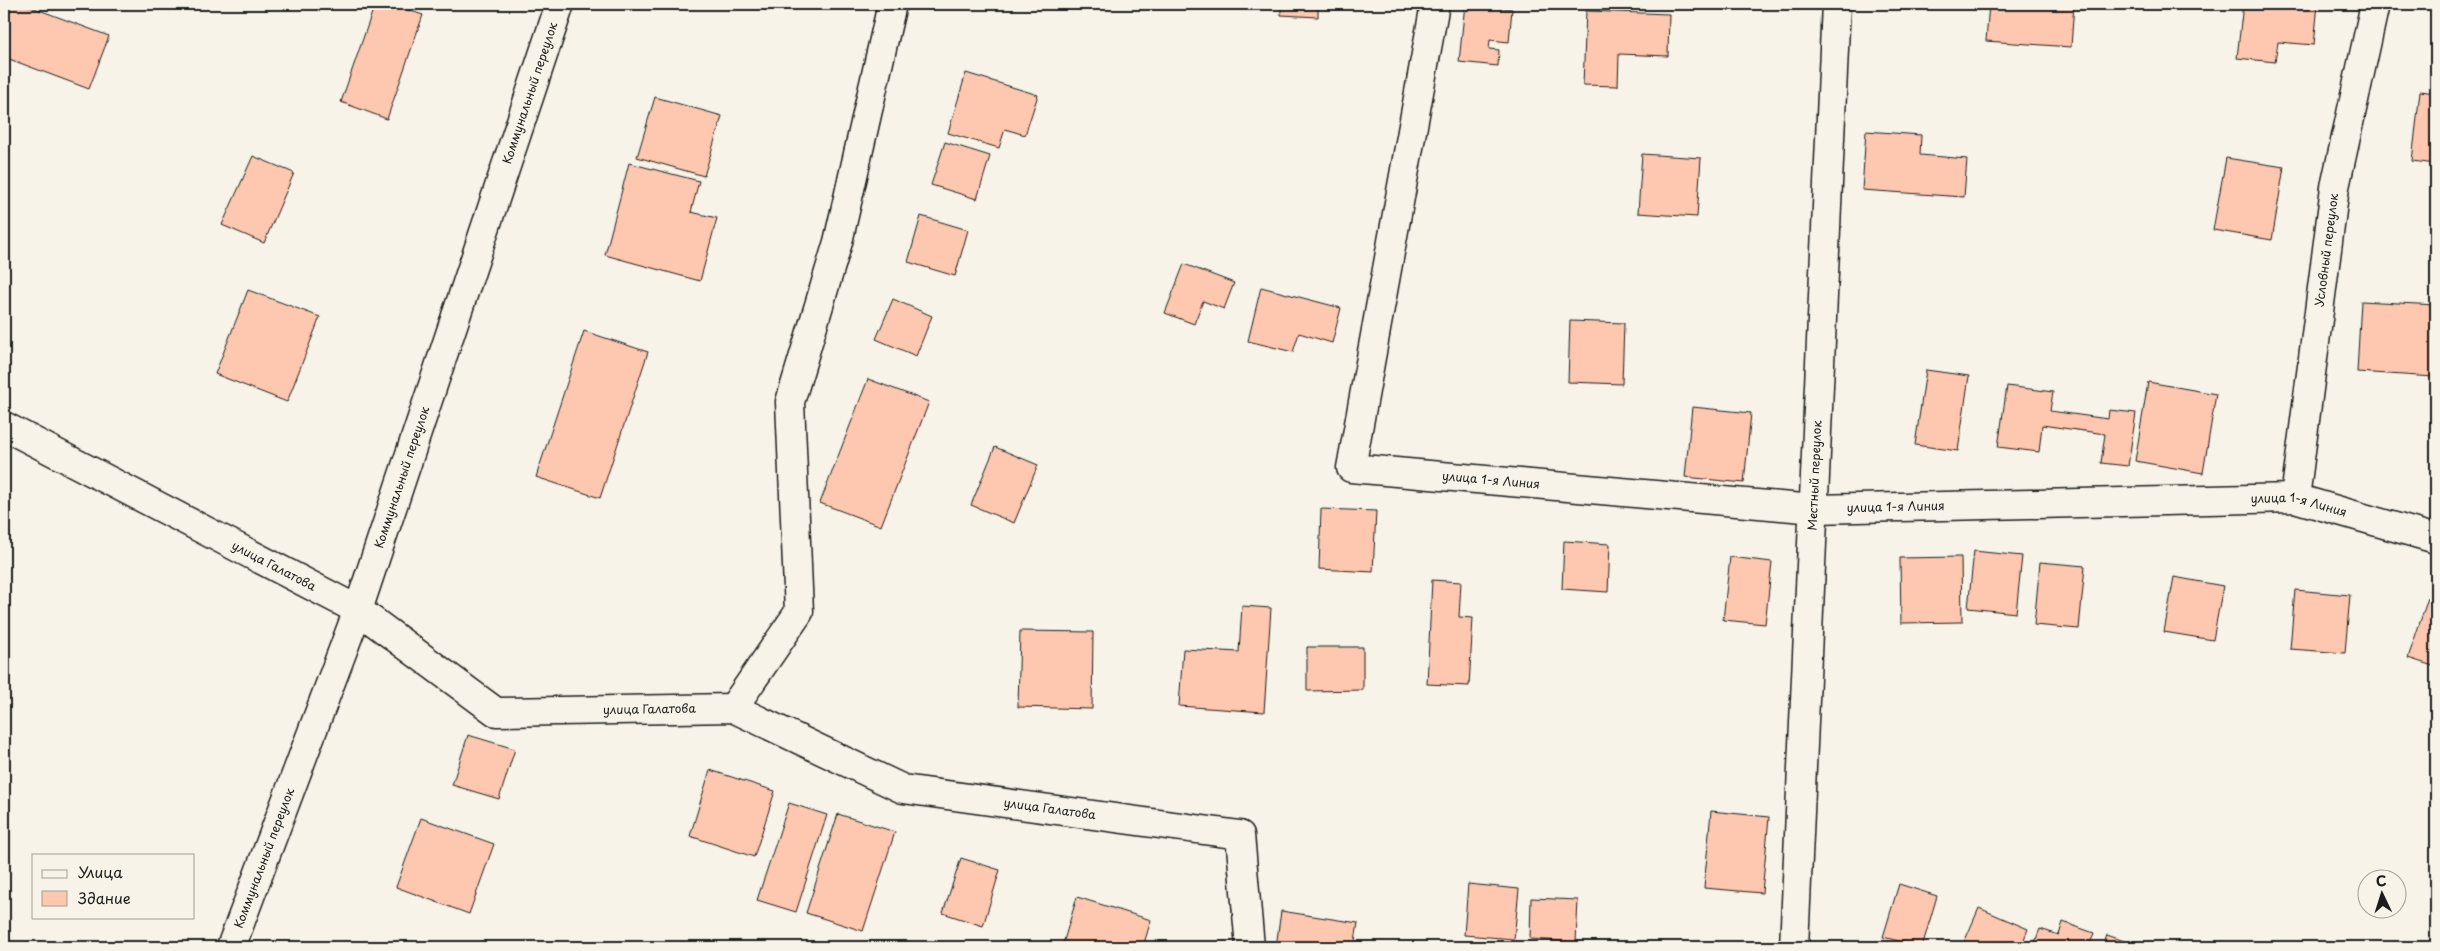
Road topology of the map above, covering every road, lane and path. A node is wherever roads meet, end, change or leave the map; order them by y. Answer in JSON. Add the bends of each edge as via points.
{"nodes":[{"id":1,"x":560,"y":4,"type":"edge"},
{"id":2,"x":892,"y":4,"type":"edge"},
{"id":3,"x":1435,"y":4,"type":"edge"},
{"id":4,"x":1836,"y":4,"type":"edge"},
{"id":5,"x":2375,"y":4,"type":"edge"},
{"id":6,"x":4,"y":426,"type":"edge"},
{"id":7,"x":2296,"y":498,"type":"junction"},
{"id":8,"x":1815,"y":509,"type":"junction"},
{"id":9,"x":2436,"y":539,"type":"edge"},
{"id":10,"x":358,"y":610,"type":"junction"},
{"id":11,"x":734,"y":708,"type":"junction"},
{"id":12,"x":231,"y":947,"type":"edge"},
{"id":13,"x":1250,"y":947,"type":"edge"},
{"id":14,"x":1794,"y":947,"type":"edge"}],
"edges":[{"from":1,"to":10,"type":"street","name":"Коммунальный переулок"},
{"from":2,"to":11,"type":"street","via":[[838,242],[790,402],[800,612]]},
{"from":3,"to":8,"type":"street","name":"улица 1-я Линия","via":[[1351,468]]},
{"from":4,"to":8,"type":"street","name":"Местный переулок"},
{"from":5,"to":7,"type":"street","name":"Условный переулок","via":[[2335,187]]},
{"from":6,"to":10,"type":"street","name":"улица Галатова"},
{"from":7,"to":8,"type":"street","name":"улица 1-я Линия"},
{"from":7,"to":9,"type":"street","name":"улица 1-я Линия"},
{"from":8,"to":14,"type":"street","name":"Местный переулок"},
{"from":10,"to":11,"type":"street","name":"улица Галатова","via":[[496,712]]},
{"from":10,"to":12,"type":"street","name":"Коммунальный переулок"},
{"from":11,"to":13,"type":"street","name":"улица Галатова","via":[[903,789],[1240,835]]}]}
